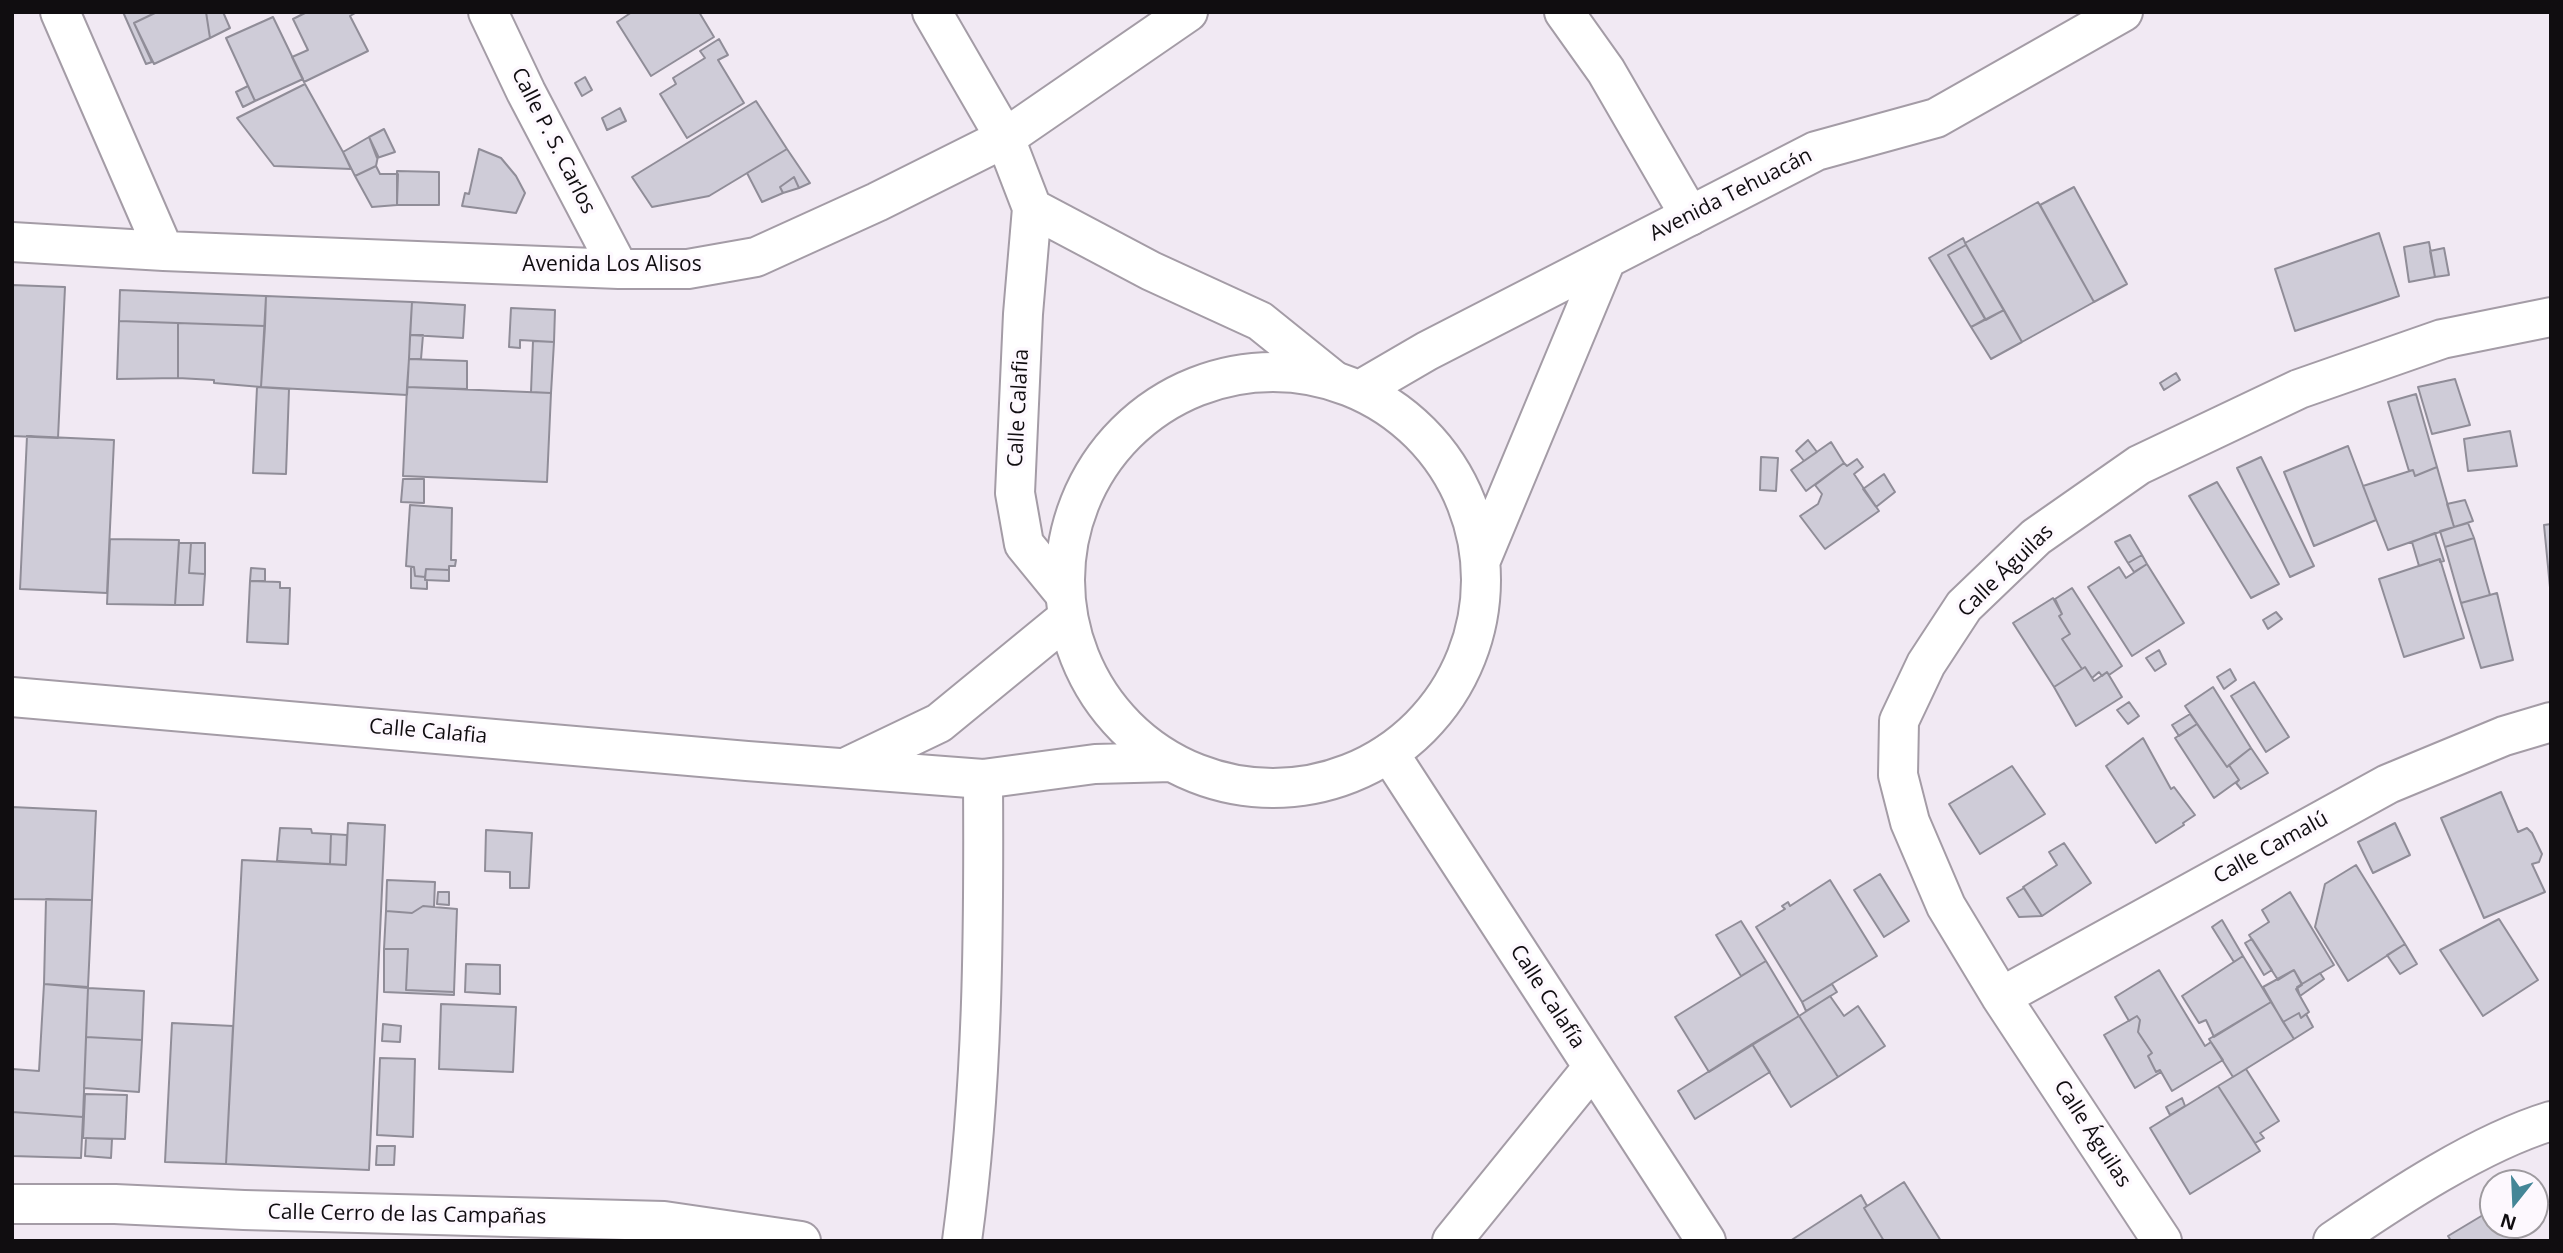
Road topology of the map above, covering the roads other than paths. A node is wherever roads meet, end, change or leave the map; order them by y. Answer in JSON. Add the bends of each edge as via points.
{"nodes":[{"id":1,"x":60,"y":12,"type":"edge"},
{"id":2,"x":488,"y":12,"type":"edge"},
{"id":3,"x":932,"y":12,"type":"edge"},
{"id":4,"x":1188,"y":12,"type":"edge"},
{"id":5,"x":1564,"y":12,"type":"edge"},
{"id":6,"x":2123,"y":12,"type":"edge"},
{"id":7,"x":1005,"y":138,"type":"junction"},
{"id":8,"x":1032,"y":208,"type":"junction"},
{"id":9,"x":1690,"y":216,"type":"junction"},
{"id":10,"x":12,"y":242,"type":"edge"},
{"id":11,"x":164,"y":251,"type":"junction"},
{"id":12,"x":1606,"y":260,"type":"junction"},
{"id":13,"x":619,"y":269,"type":"junction"},
{"id":14,"x":2551,"y":317,"type":"edge"},
{"id":15,"x":1346,"y":385,"type":"junction"},
{"id":16,"x":1481,"y":560,"type":"junction"},
{"id":17,"x":1065,"y":606,"type":"junction"},
{"id":18,"x":12,"y":697,"type":"edge"},
{"id":19,"x":2551,"y":722,"type":"edge"},
{"id":20,"x":1389,"y":753,"type":"junction"},
{"id":21,"x":1172,"y":762,"type":"junction"},
{"id":22,"x":844,"y":769,"type":"junction"},
{"id":23,"x":984,"y":779,"type":"junction"},
{"id":24,"x":2001,"y":997,"type":"junction"},
{"id":25,"x":1593,"y":1067,"type":"junction"},
{"id":26,"x":2551,"y":1121,"type":"edge"},
{"id":27,"x":12,"y":1204,"type":"edge"},
{"id":28,"x":250,"y":1226,"type":"edge"},
{"id":29,"x":668,"y":1231,"type":"edge"},
{"id":30,"x":801,"y":1241,"type":"edge"},
{"id":31,"x":962,"y":1241,"type":"edge"},
{"id":32,"x":1451,"y":1241,"type":"edge"},
{"id":33,"x":1706,"y":1241,"type":"edge"},
{"id":34,"x":2162,"y":1241,"type":"edge"},
{"id":35,"x":2333,"y":1241,"type":"edge"}],
"edges":[{"from":1,"to":11,"type":"street"},
{"from":2,"to":13,"type":"street","name":"Calle P. S. Carlos"},
{"from":3,"to":7,"type":"street","name":"Calle Calafia"},
{"from":4,"to":7,"type":"street","name":"Avenida Los Alisos"},
{"from":5,"to":9,"type":"street","via":[[1606,71]]},
{"from":6,"to":9,"type":"street","name":"Avenida Tehuacán","via":[[1936,118],[1816,151]]},
{"from":7,"to":8,"type":"street","name":"Calle Calafia"},
{"from":7,"to":13,"type":"street","name":"Avenida Los Alisos","via":[[756,257],[688,269]]},
{"from":8,"to":15,"type":"street","via":[[1151,271],[1260,321]]},
{"from":8,"to":17,"type":"street","name":"Calle Calafia","via":[[1015,493],[1024,544]]},
{"from":9,"to":12,"type":"street","name":"Avenida Tehuacán"},
{"from":10,"to":11,"type":"street","name":"Avenida Los Alisos"},
{"from":11,"to":13,"type":"street","name":"Avenida Los Alisos"},
{"from":12,"to":15,"type":"street","name":"Avenida Tehuacán","via":[[1427,351]]},
{"from":12,"to":16,"type":"street"},
{"from":14,"to":24,"type":"street","name":"Calle Águilas","via":[[2442,339],[2299,389],[2139,465],[2036,537],[1964,606],[1926,664],[1899,720],[1898,775],[1910,822],[1946,906]]},
{"from":15,"to":16,"type":"street","via":[[1397,412],[1430,442],[1455,477],[1473,517]]},
{"from":15,"to":17,"type":"street","via":[[1265,371],[1200,384],[1141,416],[1097,466],[1070,527]]},
{"from":16,"to":20,"type":"street","via":[[1479,616],[1462,670],[1431,716]]},
{"from":17,"to":21,"type":"street","via":[[1081,662],[1104,702],[1134,735]]},
{"from":17,"to":22,"type":"street","via":[[939,723]]},
{"from":18,"to":22,"type":"street","name":"Calle Calafia"},
{"from":19,"to":24,"type":"street","name":"Calle Camalú","via":[[2504,736],[2388,784]]},
{"from":20,"to":21,"type":"street","via":[[1338,778],[1282,788],[1225,783]]},
{"from":20,"to":25,"type":"street","name":"Calle Calafía"},
{"from":21,"to":23,"type":"street","name":"Calle Calafia","via":[[1096,764]]},
{"from":22,"to":23,"type":"street","name":"Calle Calafia"},
{"from":23,"to":31,"type":"street","via":[[979,1080]]},
{"from":24,"to":34,"type":"street","name":"Calle Águilas"},
{"from":25,"to":32,"type":"street"},
{"from":25,"to":33,"type":"street","name":"Calle Calafía"},
{"from":26,"to":35,"type":"street","via":[[2458,1162]]},
{"from":27,"to":28,"type":"street","name":"Calle Cerro de las Campañas","via":[[115,1204]]},
{"from":28,"to":29,"type":"street","name":"Calle Cerro de las Campañas"},
{"from":29,"to":30,"type":"street","name":"Calle Cerro de las Campañas"}]}
